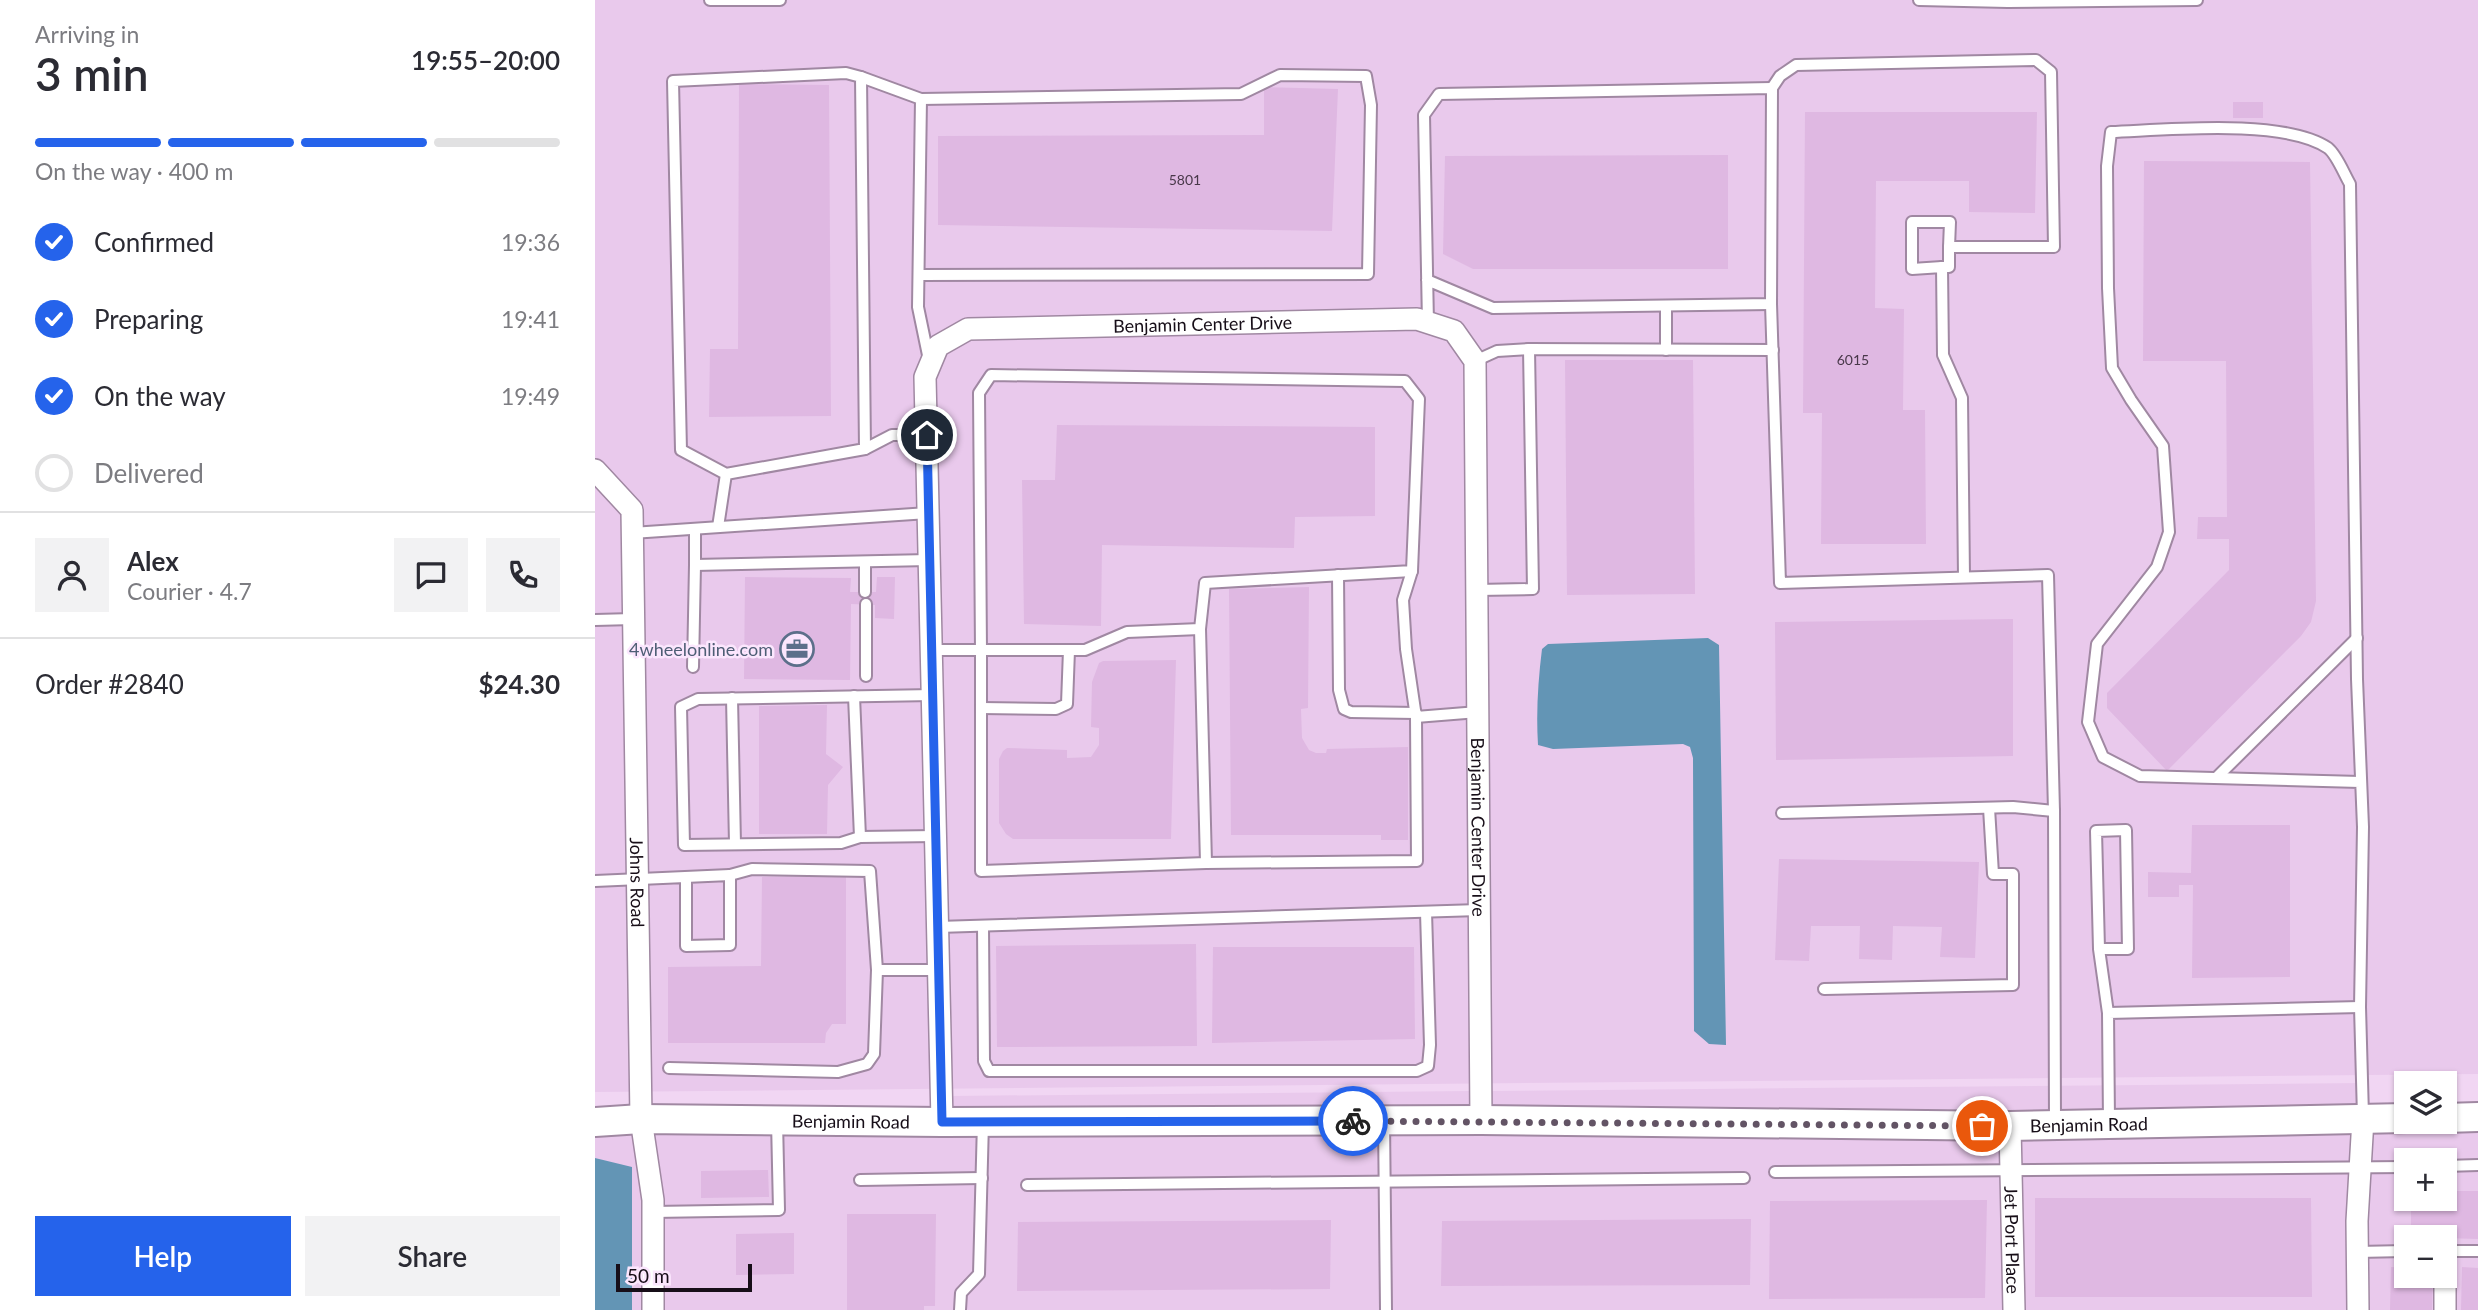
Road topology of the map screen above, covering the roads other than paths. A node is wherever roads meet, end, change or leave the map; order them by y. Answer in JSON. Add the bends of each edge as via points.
{"nodes":[{"id":1,"x":710,"y":0,"type":"edge"},
{"id":2,"x":780,"y":0,"type":"edge"},
{"id":3,"x":1919,"y":0,"type":"edge"},
{"id":4,"x":2197,"y":0,"type":"edge"},
{"id":5,"x":1954,"y":1,"type":"edge"},
{"id":6,"x":2008,"y":1,"type":"edge"},
{"id":7,"x":860,"y":77,"type":"junction"},
{"id":8,"x":1772,"y":88,"type":"junction"},
{"id":9,"x":921,"y":99,"type":"junction"},
{"id":10,"x":1949,"y":247,"type":"junction"},
{"id":11,"x":1942,"y":267,"type":"junction"},
{"id":12,"x":919,"y":275,"type":"junction"},
{"id":13,"x":1427,"y":280,"type":"junction"},
{"id":14,"x":1771,"y":304,"type":"junction"},
{"id":15,"x":1665,"y":306,"type":"junction"},
{"id":16,"x":1428,"y":323,"type":"junction"},
{"id":17,"x":1529,"y":349,"type":"junction"},
{"id":18,"x":1666,"y":349,"type":"junction"},
{"id":19,"x":1773,"y":350,"type":"junction"},
{"id":20,"x":1475,"y":361,"type":"junction"},
{"id":21,"x":930,"y":366,"type":"junction"},
{"id":22,"x":927,"y":435,"type":"junction"},
{"id":23,"x":865,"y":449,"type":"junction"},
{"id":24,"x":595,"y":470,"type":"edge"},
{"id":25,"x":726,"y":474,"type":"junction"},
{"id":26,"x":928,"y":513,"type":"junction"},
{"id":27,"x":718,"y":527,"type":"junction"},
{"id":28,"x":695,"y":529,"type":"junction"},
{"id":29,"x":632,"y":533,"type":"junction"},
{"id":30,"x":929,"y":560,"type":"junction"},
{"id":31,"x":865,"y":562,"type":"junction"},
{"id":32,"x":695,"y":565,"type":"junction"},
{"id":33,"x":1412,"y":571,"type":"junction"},
{"id":34,"x":1338,"y":575,"type":"junction"},
{"id":35,"x":1964,"y":577,"type":"junction"},
{"id":36,"x":1477,"y":590,"type":"junction"},
{"id":37,"x":865,"y":592,"type":"dead end"},
{"id":38,"x":866,"y":604,"type":"dead end"},
{"id":39,"x":595,"y":620,"type":"edge"},
{"id":40,"x":633,"y":620,"type":"junction"},
{"id":41,"x":1200,"y":629,"type":"junction"},
{"id":42,"x":2357,"y":639,"type":"junction"},
{"id":43,"x":932,"y":650,"type":"junction"},
{"id":44,"x":981,"y":650,"type":"junction"},
{"id":45,"x":1069,"y":650,"type":"junction"},
{"id":46,"x":693,"y":667,"type":"dead end"},
{"id":47,"x":866,"y":676,"type":"dead end"},
{"id":48,"x":933,"y":695,"type":"junction"},
{"id":49,"x":854,"y":696,"type":"junction"},
{"id":50,"x":732,"y":698,"type":"junction"},
{"id":51,"x":981,"y":708,"type":"junction"},
{"id":52,"x":1478,"y":712,"type":"junction"},
{"id":53,"x":1416,"y":715,"type":"junction"},
{"id":54,"x":2216,"y":778,"type":"junction"},
{"id":55,"x":2360,"y":782,"type":"junction"},
{"id":56,"x":1989,"y":808,"type":"junction"},
{"id":57,"x":2054,"y":811,"type":"junction"},
{"id":58,"x":1782,"y":813,"type":"dead end"},
{"id":59,"x":936,"y":835,"type":"junction"},
{"id":60,"x":860,"y":837,"type":"junction"},
{"id":61,"x":735,"y":844,"type":"junction"},
{"id":62,"x":1206,"y":863,"type":"junction"},
{"id":63,"x":730,"y":875,"type":"junction"},
{"id":64,"x":686,"y":877,"type":"junction"},
{"id":65,"x":638,"y":879,"type":"junction"},
{"id":66,"x":595,"y":880,"type":"edge"},
{"id":67,"x":1479,"y":910,"type":"junction"},
{"id":68,"x":1426,"y":912,"type":"junction"},
{"id":69,"x":983,"y":926,"type":"junction"},
{"id":70,"x":938,"y":927,"type":"junction"},
{"id":71,"x":2099,"y":949,"type":"junction"},
{"id":72,"x":877,"y":970,"type":"junction"},
{"id":73,"x":939,"y":970,"type":"junction"},
{"id":74,"x":1824,"y":989,"type":"dead end"},
{"id":75,"x":2360,"y":1007,"type":"junction"},
{"id":76,"x":2108,"y":1013,"type":"junction"},
{"id":77,"x":669,"y":1068,"type":"dead end"},
{"id":78,"x":2478,"y":1117,"type":"edge"},
{"id":79,"x":2394,"y":1118,"type":"edge"},
{"id":80,"x":2457,"y":1118,"type":"edge"},
{"id":81,"x":641,"y":1119,"type":"junction"},
{"id":82,"x":2363,"y":1119,"type":"junction"},
{"id":83,"x":1481,"y":1120,"type":"junction"},
{"id":84,"x":777,"y":1121,"type":"junction"},
{"id":85,"x":1384,"y":1121,"type":"junction"},
{"id":86,"x":595,"y":1122,"type":"edge"},
{"id":87,"x":942,"y":1122,"type":"junction"},
{"id":88,"x":983,"y":1122,"type":"junction"},
{"id":89,"x":2109,"y":1124,"type":"junction"},
{"id":90,"x":2055,"y":1125,"type":"junction"},
{"id":91,"x":2010,"y":1126,"type":"junction"},
{"id":92,"x":2478,"y":1165,"type":"edge"},
{"id":93,"x":2457,"y":1166,"type":"edge"},
{"id":94,"x":2359,"y":1167,"type":"junction"},
{"id":95,"x":2394,"y":1167,"type":"edge"},
{"id":96,"x":2011,"y":1170,"type":"junction"},
{"id":97,"x":1775,"y":1172,"type":"dead end"},
{"id":98,"x":982,"y":1178,"type":"junction"},
{"id":99,"x":1744,"y":1178,"type":"dead end"},
{"id":100,"x":860,"y":1180,"type":"dead end"},
{"id":101,"x":1385,"y":1183,"type":"junction"},
{"id":102,"x":1027,"y":1185,"type":"dead end"},
{"id":103,"x":653,"y":1212,"type":"junction"},
{"id":104,"x":2357,"y":1251,"type":"junction"},
{"id":105,"x":2394,"y":1251,"type":"edge"},
{"id":106,"x":2457,"y":1251,"type":"edge"},
{"id":107,"x":2478,"y":1251,"type":"edge"},
{"id":108,"x":2445,"y":1288,"type":"edge"},
{"id":109,"x":653,"y":1310,"type":"edge"},
{"id":110,"x":960,"y":1310,"type":"edge"},
{"id":111,"x":1386,"y":1310,"type":"edge"},
{"id":112,"x":2014,"y":1310,"type":"edge"},
{"id":113,"x":2358,"y":1310,"type":"edge"},
{"id":114,"x":2445,"y":1310,"type":"edge"}],
"edges":[{"from":1,"to":2,"type":"lane"},
{"from":3,"to":5,"type":"lane"},
{"from":4,"to":6,"type":"lane"},
{"from":5,"to":6,"type":"lane"},
{"from":7,"to":9,"type":"lane"},
{"from":7,"to":23,"type":"lane"},
{"from":7,"to":25,"type":"lane","via":[[846,73],[673,81],[681,450]]},
{"from":8,"to":10,"type":"lane","via":[[1796,65],[2036,60],[2051,72],[2054,247]]},
{"from":8,"to":13,"type":"lane","via":[[1439,94],[1424,115]]},
{"from":8,"to":14,"type":"lane"},
{"from":9,"to":12,"type":"lane"},
{"from":9,"to":12,"type":"lane","via":[[1241,94],[1280,75],[1366,76],[1371,105],[1369,274]]},
{"from":10,"to":11,"type":"lane","via":[[1949,267]]},
{"from":10,"to":11,"type":"lane","via":[[1950,222],[1912,222],[1912,268]]},
{"from":11,"to":35,"type":"lane","via":[[1943,355],[1962,398]]},
{"from":12,"to":21,"type":"lane","via":[[918,307]]},
{"from":13,"to":15,"type":"lane","via":[[1493,308]]},
{"from":13,"to":16,"type":"lane"},
{"from":14,"to":15,"type":"lane"},
{"from":14,"to":19,"type":"lane"},
{"from":15,"to":18,"type":"lane"},
{"from":16,"to":20,"type":"street","name":"Benjamin Center Drive","via":[[1454,331]]},
{"from":16,"to":21,"type":"street","name":"Benjamin Center Drive","via":[[1417,319],[968,329],[938,346]]},
{"from":17,"to":18,"type":"lane"},
{"from":17,"to":20,"type":"lane","via":[[1497,351]]},
{"from":17,"to":36,"type":"lane","via":[[1533,589]]},
{"from":18,"to":19,"type":"lane"},
{"from":19,"to":35,"type":"lane","via":[[1780,583]]},
{"from":20,"to":36,"type":"street","name":"Benjamin Center Drive"},
{"from":21,"to":22,"type":"street","name":"Benjamin Center Drive","via":[[925,377]]},
{"from":22,"to":23,"type":"lane","via":[[892,435]]},
{"from":22,"to":26,"type":"street","name":"Benjamin Center Drive"},
{"from":23,"to":25,"type":"lane"},
{"from":24,"to":29,"type":"street","name":"Johns Road","via":[[632,510]]},
{"from":25,"to":27,"type":"lane"},
{"from":26,"to":27,"type":"lane"},
{"from":26,"to":30,"type":"street","name":"Benjamin Center Drive"},
{"from":27,"to":28,"type":"lane"},
{"from":28,"to":29,"type":"lane"},
{"from":28,"to":32,"type":"lane"},
{"from":29,"to":40,"type":"street","name":"Johns Road"},
{"from":30,"to":31,"type":"lane"},
{"from":30,"to":43,"type":"street","name":"Benjamin Center Drive"},
{"from":31,"to":32,"type":"lane"},
{"from":31,"to":37,"type":"lane"},
{"from":32,"to":46,"type":"lane"},
{"from":33,"to":34,"type":"lane"},
{"from":33,"to":44,"type":"lane","via":[[1419,399],[1405,381],[992,375],[978,393]]},
{"from":33,"to":53,"type":"lane","via":[[1403,600]]},
{"from":34,"to":41,"type":"lane","via":[[1205,583]]},
{"from":34,"to":53,"type":"lane","via":[[1339,690],[1344,709]]},
{"from":35,"to":57,"type":"lane","via":[[2048,575]]},
{"from":36,"to":52,"type":"street","name":"Benjamin Center Drive"},
{"from":38,"to":47,"type":"lane"},
{"from":39,"to":40,"type":"lane"},
{"from":40,"to":65,"type":"street","name":"Johns Road"},
{"from":41,"to":45,"type":"lane","via":[[1127,632],[1084,650]]},
{"from":41,"to":62,"type":"lane"},
{"from":42,"to":54,"type":"lane"},
{"from":42,"to":54,"type":"lane","via":[[2350,184],[2329,149],[2288,132],[2215,128],[2111,132],[2107,166],[2112,368],[2163,446],[2169,532],[2157,567],[2097,644],[2088,722],[2103,757],[2140,776]]},
{"from":42,"to":55,"type":"lane"},
{"from":43,"to":44,"type":"lane"},
{"from":43,"to":48,"type":"street","name":"Benjamin Center Drive"},
{"from":44,"to":45,"type":"lane"},
{"from":44,"to":51,"type":"lane"},
{"from":45,"to":51,"type":"lane","via":[[1067,704],[1056,709]]},
{"from":48,"to":49,"type":"lane"},
{"from":48,"to":59,"type":"street","name":"Benjamin Center Drive"},
{"from":49,"to":50,"type":"lane"},
{"from":49,"to":60,"type":"lane"},
{"from":50,"to":61,"type":"lane"},
{"from":50,"to":61,"type":"lane","via":[[698,699],[681,707],[684,845]]},
{"from":51,"to":62,"type":"lane","via":[[981,872]]},
{"from":52,"to":53,"type":"lane"},
{"from":52,"to":67,"type":"street","name":"Benjamin Center Drive"},
{"from":53,"to":62,"type":"lane","via":[[1416,862]]},
{"from":54,"to":55,"type":"lane"},
{"from":55,"to":75,"type":"lane"},
{"from":56,"to":57,"type":"lane"},
{"from":56,"to":58,"type":"lane"},
{"from":56,"to":74,"type":"lane","via":[[1993,874],[2013,874],[2013,985]]},
{"from":57,"to":90,"type":"lane"},
{"from":59,"to":60,"type":"lane"},
{"from":59,"to":70,"type":"street","name":"Benjamin Center Drive"},
{"from":60,"to":61,"type":"lane","via":[[841,843]]},
{"from":63,"to":64,"type":"lane"},
{"from":63,"to":64,"type":"lane","via":[[730,945],[687,946]]},
{"from":63,"to":72,"type":"lane","via":[[752,869],[870,871]]},
{"from":64,"to":65,"type":"lane"},
{"from":65,"to":66,"type":"lane"},
{"from":65,"to":81,"type":"street","name":"Johns Road"},
{"from":67,"to":68,"type":"lane"},
{"from":67,"to":83,"type":"street","name":"Benjamin Center Drive"},
{"from":68,"to":69,"type":"lane"},
{"from":68,"to":69,"type":"lane","via":[[1430,1045],[1428,1066],[1417,1071],[989,1072],[984,1061]]},
{"from":69,"to":70,"type":"lane"},
{"from":70,"to":73,"type":"street","name":"Benjamin Center Drive"},
{"from":71,"to":71,"type":"lane","via":[[2096,831],[2126,830],[2128,949]]},
{"from":71,"to":76,"type":"lane"},
{"from":72,"to":73,"type":"lane"},
{"from":72,"to":77,"type":"lane","via":[[874,1054],[867,1065],[838,1072]]},
{"from":73,"to":87,"type":"street","name":"Benjamin Center Drive"},
{"from":75,"to":76,"type":"lane"},
{"from":75,"to":82,"type":"lane"},
{"from":76,"to":89,"type":"lane"},
{"from":78,"to":80,"type":"street"},
{"from":79,"to":82,"type":"street","name":"Benjamin Road"},
{"from":81,"to":84,"type":"street","name":"Benjamin Road"},
{"from":81,"to":86,"type":"street","name":"Benjamin Road"},
{"from":81,"to":103,"type":"street","name":"Johns Road"},
{"from":82,"to":89,"type":"street","name":"Benjamin Road"},
{"from":82,"to":94,"type":"street"},
{"from":83,"to":85,"type":"street","name":"Benjamin Road"},
{"from":83,"to":91,"type":"street","name":"Benjamin Road"},
{"from":84,"to":87,"type":"street","name":"Benjamin Road"},
{"from":84,"to":103,"type":"lane","via":[[779,1210]]},
{"from":85,"to":88,"type":"street","name":"Benjamin Road"},
{"from":85,"to":101,"type":"lane"},
{"from":87,"to":88,"type":"street","name":"Benjamin Road"},
{"from":88,"to":98,"type":"lane"},
{"from":89,"to":90,"type":"street","name":"Benjamin Road"},
{"from":90,"to":91,"type":"street","name":"Benjamin Road"},
{"from":91,"to":96,"type":"street","name":"Jet Port Place"},
{"from":92,"to":93,"type":"lane"},
{"from":94,"to":95,"type":"lane"},
{"from":94,"to":96,"type":"lane"},
{"from":94,"to":104,"type":"street"},
{"from":96,"to":97,"type":"lane"},
{"from":96,"to":112,"type":"street","name":"Jet Port Place"},
{"from":98,"to":100,"type":"lane"},
{"from":98,"to":110,"type":"lane","via":[[979,1274],[961,1293]]},
{"from":99,"to":101,"type":"lane"},
{"from":101,"to":102,"type":"lane"},
{"from":101,"to":111,"type":"lane"},
{"from":103,"to":109,"type":"street","name":"Johns Road"},
{"from":104,"to":105,"type":"lane"},
{"from":104,"to":113,"type":"street"},
{"from":106,"to":107,"type":"lane"},
{"from":108,"to":114,"type":"street"}]}
